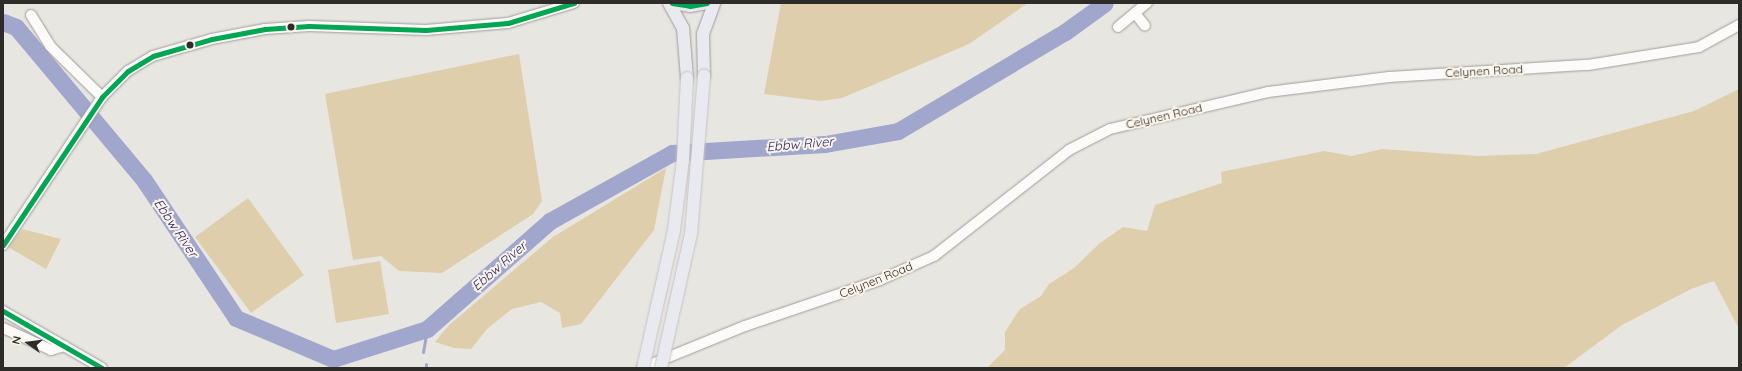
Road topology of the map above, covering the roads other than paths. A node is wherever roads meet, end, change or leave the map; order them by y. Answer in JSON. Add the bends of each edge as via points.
{"nodes":[{"id":1,"x":574,"y":3,"type":"edge"},
{"id":2,"x":669,"y":3,"type":"edge"},
{"id":3,"x":672,"y":3,"type":"edge"},
{"id":4,"x":707,"y":3,"type":"edge"},
{"id":5,"x":714,"y":3,"type":"edge"},
{"id":6,"x":1147,"y":3,"type":"edge"},
{"id":7,"x":1135,"y":12,"type":"junction"},
{"id":8,"x":31,"y":15,"type":"dead end"},
{"id":9,"x":1739,"y":25,"type":"edge"},
{"id":10,"x":1145,"y":26,"type":"dead end"},
{"id":11,"x":1118,"y":27,"type":"dead end"},
{"id":12,"x":99,"y":101,"type":"junction"},
{"id":13,"x":3,"y":245,"type":"edge"},
{"id":14,"x":3,"y":311,"type":"edge"},
{"id":15,"x":3,"y":328,"type":"edge"},
{"id":16,"x":64,"y":346,"type":"junction"},
{"id":17,"x":102,"y":368,"type":"edge"},
{"id":18,"x":643,"y":368,"type":"edge"},
{"id":19,"x":660,"y":368,"type":"edge"}],
"edges":[{"from":1,"to":12,"type":"street","via":[[508,23],[426,30],[295,27],[228,36],[144,60],[121,77]]},
{"from":2,"to":18,"type":"main road","bridge":true,"via":[[683,28],[687,78],[683,160],[674,230]]},
{"from":3,"to":4,"type":"main road","via":[[690,6]]},
{"from":5,"to":19,"type":"main road","bridge":true,"via":[[703,34],[704,76],[691,234]]},
{"from":6,"to":7,"type":"street"},
{"from":7,"to":10,"type":"street"},
{"from":7,"to":11,"type":"street"},
{"from":8,"to":12,"type":"street","via":[[50,46]]},
{"from":9,"to":18,"type":"street","name":"Celynen Road","via":[[1699,47],[1588,65],[1389,77],[1268,92],[1110,129],[1069,150],[934,256],[880,280],[745,326]]},
{"from":12,"to":13,"type":"street"},
{"from":14,"to":16,"type":"street"},
{"from":15,"to":16,"type":"street","via":[[52,350]]},
{"from":16,"to":17,"type":"street"}]}
